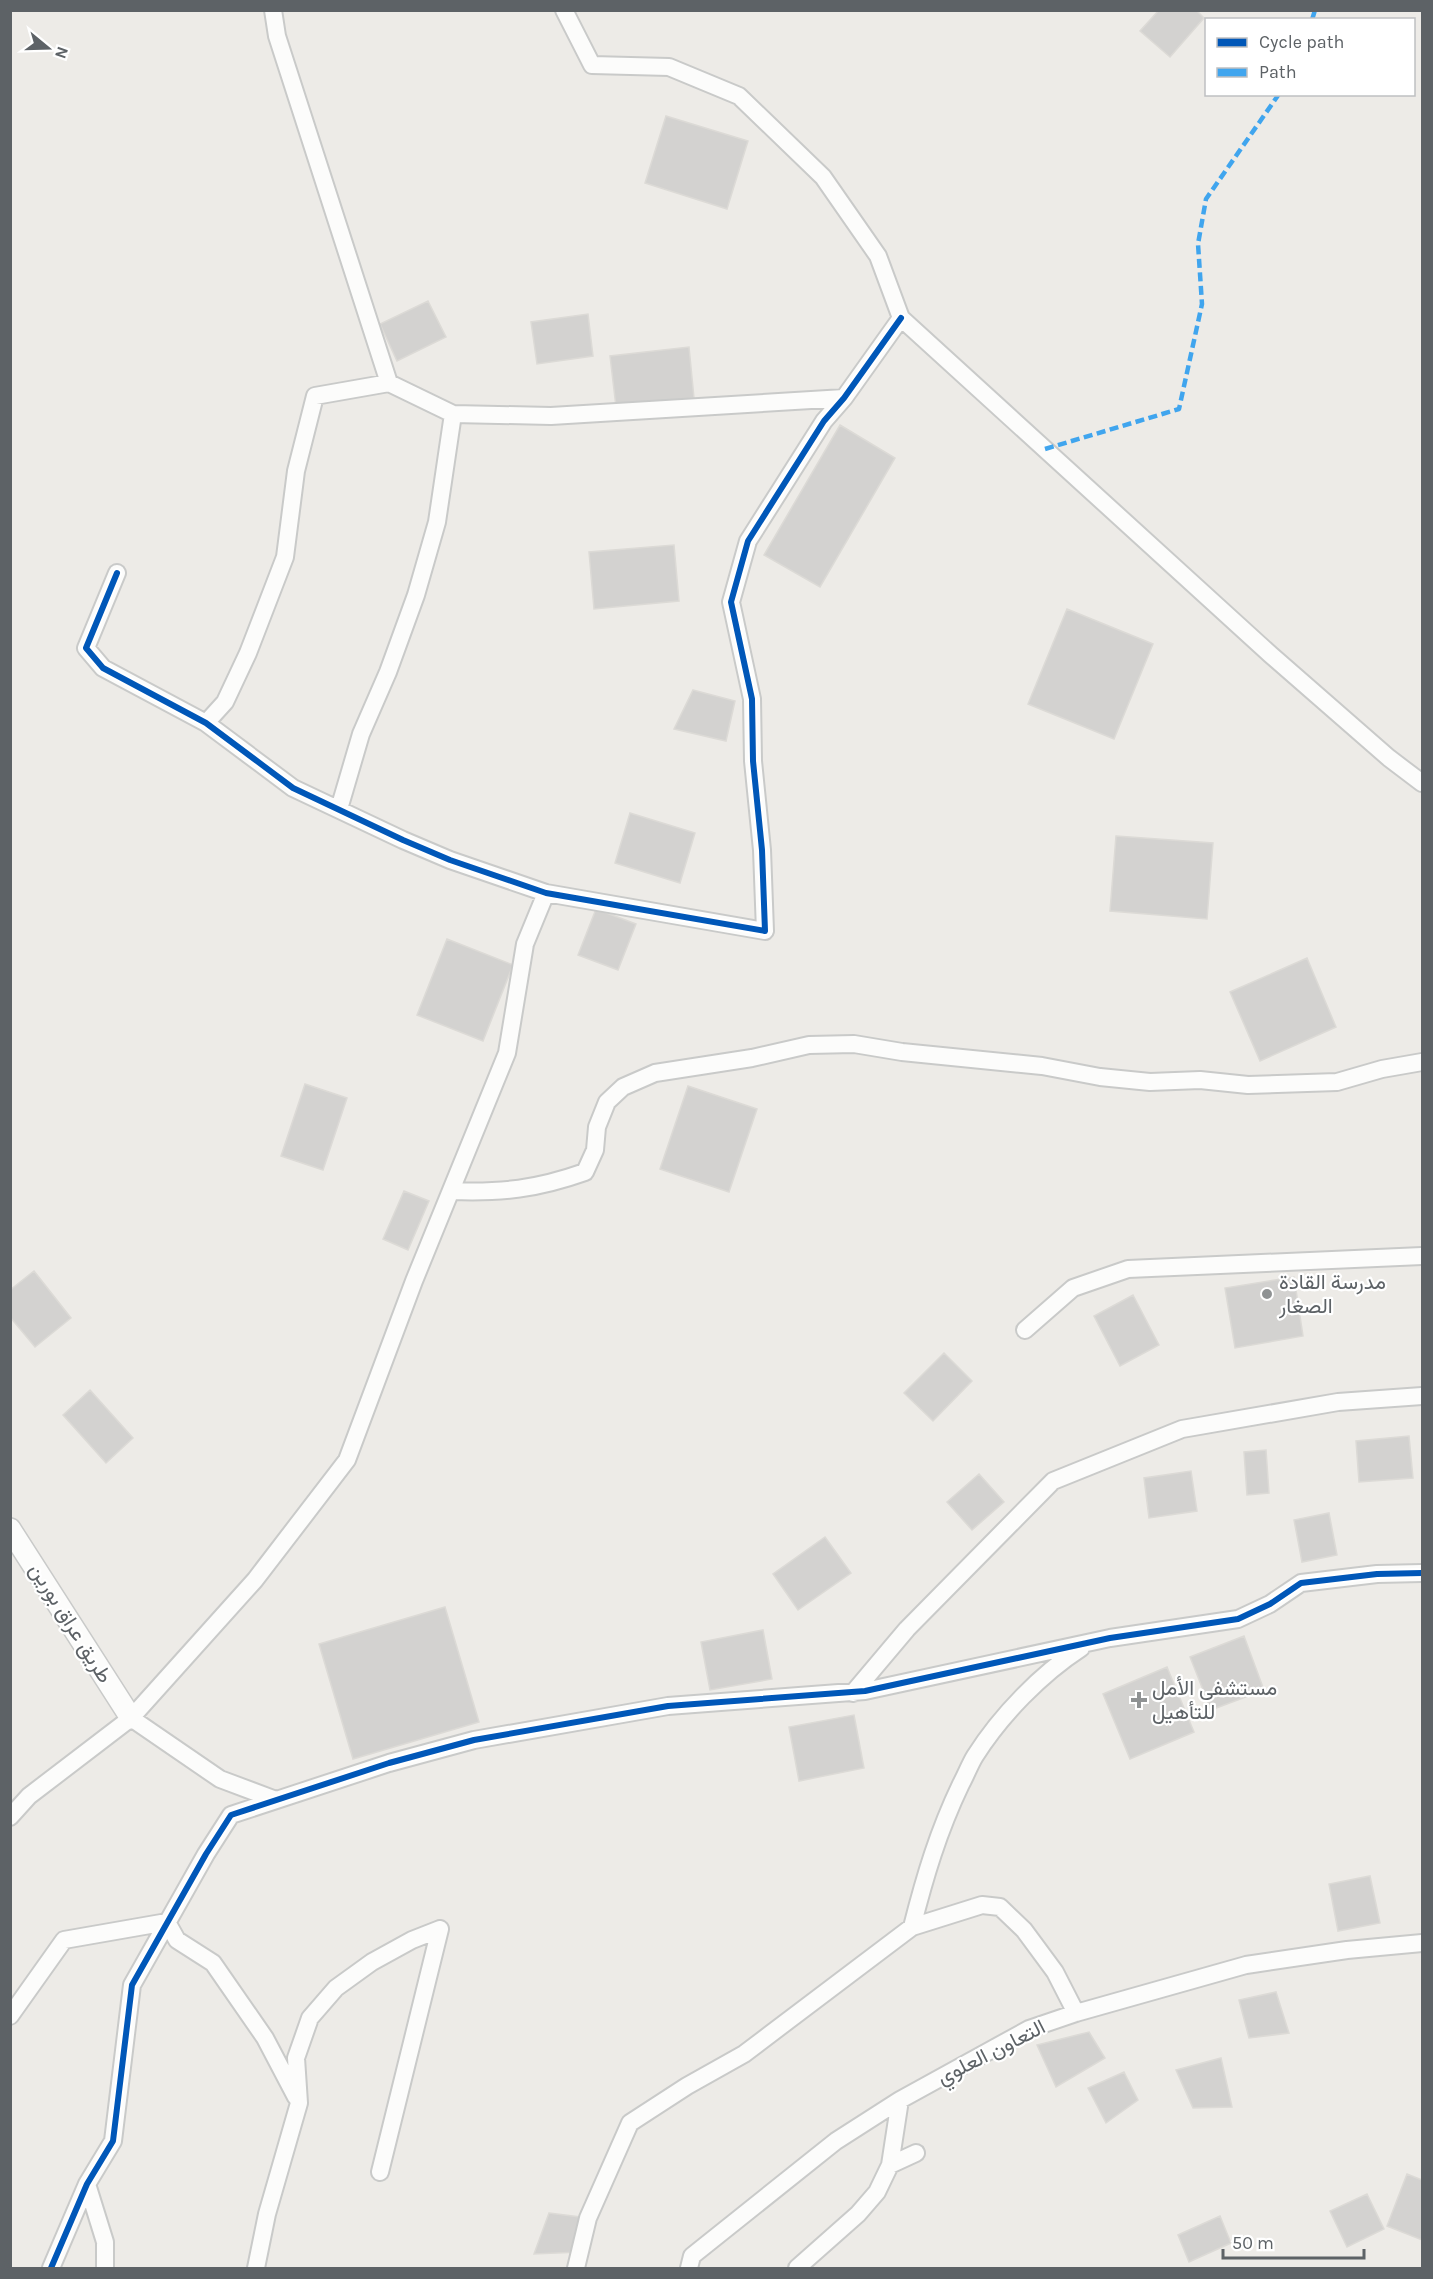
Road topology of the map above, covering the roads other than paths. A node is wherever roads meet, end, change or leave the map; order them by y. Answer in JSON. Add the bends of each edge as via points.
{"nodes":[{"id":1,"x":273,"y":10,"type":"edge"},
{"id":2,"x":564,"y":10,"type":"edge"},
{"id":3,"x":901,"y":318,"type":"junction"},
{"id":4,"x":389,"y":383,"type":"junction"},
{"id":5,"x":844,"y":398,"type":"junction"},
{"id":6,"x":453,"y":414,"type":"junction"},
{"id":7,"x":117,"y":573,"type":"dead end"},
{"id":8,"x":207,"y":723,"type":"junction"},
{"id":9,"x":1422,"y":783,"type":"edge"},
{"id":10,"x":339,"y":809,"type":"junction"},
{"id":11,"x":546,"y":893,"type":"junction"},
{"id":12,"x":1422,"y":1062,"type":"edge"},
{"id":13,"x":451,"y":1191,"type":"junction"},
{"id":14,"x":1422,"y":1256,"type":"edge"},
{"id":15,"x":1024,"y":1330,"type":"dead end"},
{"id":16,"x":1422,"y":1396,"type":"edge"},
{"id":17,"x":10,"y":1529,"type":"edge"},
{"id":18,"x":1422,"y":1573,"type":"edge"},
{"id":19,"x":1089,"y":1643,"type":"junction"},
{"id":20,"x":853,"y":1692,"type":"junction"},
{"id":21,"x":131,"y":1718,"type":"junction"},
{"id":22,"x":276,"y":1800,"type":"junction"},
{"id":23,"x":10,"y":1817,"type":"edge"},
{"id":24,"x":167,"y":1922,"type":"junction"},
{"id":25,"x":912,"y":1927,"type":"junction"},
{"id":26,"x":1422,"y":1943,"type":"edge"},
{"id":27,"x":1076,"y":2013,"type":"junction"},
{"id":28,"x":10,"y":2016,"type":"edge"},
{"id":29,"x":900,"y":2100,"type":"junction"},
{"id":30,"x":299,"y":2103,"type":"junction"},
{"id":31,"x":916,"y":2152,"type":"dead end"},
{"id":32,"x":890,"y":2165,"type":"junction"},
{"id":33,"x":380,"y":2172,"type":"dead end"},
{"id":34,"x":87,"y":2184,"type":"junction"},
{"id":35,"x":51,"y":2268,"type":"edge"},
{"id":36,"x":105,"y":2268,"type":"edge"},
{"id":37,"x":256,"y":2268,"type":"edge"},
{"id":38,"x":576,"y":2268,"type":"edge"},
{"id":39,"x":688,"y":2268,"type":"edge"},
{"id":40,"x":797,"y":2268,"type":"edge"}],
"edges":[{"from":1,"to":4,"type":"street","via":[[277,36]]},
{"from":2,"to":3,"type":"street","via":[[591,65],[669,67],[739,96],[823,177],[878,256]]},
{"from":3,"to":5,"type":"street"},
{"from":3,"to":9,"type":"street","via":[[1271,655]]},
{"from":4,"to":6,"type":"street"},
{"from":4,"to":8,"type":"street","via":[[315,396],[296,471],[285,557],[225,702]]},
{"from":5,"to":6,"type":"street","via":[[551,416]]},
{"from":5,"to":11,"type":"street","via":[[824,422],[748,541],[730,602],[752,699],[765,931]]},
{"from":6,"to":10,"type":"street","via":[[437,522],[425,564],[388,672],[361,734]]},
{"from":7,"to":8,"type":"street","via":[[86,648],[103,668]]},
{"from":8,"to":10,"type":"street","via":[[293,788]]},
{"from":10,"to":11,"type":"street","via":[[450,860]]},
{"from":11,"to":13,"type":"street","via":[[525,944],[507,1053]]},
{"from":12,"to":13,"type":"street","via":[[1337,1082],[1248,1085],[1200,1080],[1150,1082],[854,1044],[809,1045],[655,1072],[623,1087],[607,1102],[585,1172],[507,1191]]},
{"from":13,"to":21,"type":"street","via":[[347,1460],[255,1580]]},
{"from":14,"to":15,"type":"street","via":[[1128,1269],[1073,1288]]},
{"from":16,"to":20,"type":"street","via":[[1338,1402],[1182,1430],[1053,1481],[907,1629]]},
{"from":17,"to":21,"type":"street","name":"طريق عراق بورين"},
{"from":18,"to":19,"type":"street","via":[[1358,1575],[1301,1583],[1238,1619]]},
{"from":19,"to":20,"type":"street"},
{"from":19,"to":25,"type":"street","via":[[1056,1665],[1012,1709],[975,1756],[928,1863]]},
{"from":20,"to":22,"type":"street","via":[[668,1706],[474,1740]]},
{"from":21,"to":22,"type":"street","via":[[220,1779]]},
{"from":21,"to":23,"type":"street","via":[[29,1796]]},
{"from":22,"to":24,"type":"street","via":[[231,1815]]},
{"from":24,"to":28,"type":"street","via":[[64,1940]]},
{"from":24,"to":30,"type":"street","via":[[177,1940],[213,1963],[266,2038]]},
{"from":24,"to":34,"type":"street","via":[[132,1985],[113,2141]]},
{"from":25,"to":27,"type":"street","via":[[982,1905],[1000,1907],[1055,1972]]},
{"from":25,"to":38,"type":"street","via":[[744,2054],[630,2123],[588,2218]]},
{"from":26,"to":27,"type":"street","name":"التعاون العلوي","via":[[1246,1965]]},
{"from":27,"to":29,"type":"street","name":"التعاون العلوي","via":[[1029,2030]]},
{"from":29,"to":32,"type":"street"},
{"from":29,"to":39,"type":"street","name":"التعاون العلوي","via":[[836,2141],[692,2256]]},
{"from":30,"to":33,"type":"street","via":[[296,2058],[310,2018],[336,1988],[372,1962],[440,1929]]},
{"from":30,"to":37,"type":"street"},
{"from":31,"to":32,"type":"street"},
{"from":32,"to":40,"type":"street","via":[[877,2192],[858,2214]]},
{"from":34,"to":35,"type":"street"},
{"from":34,"to":36,"type":"street","via":[[105,2242]]}]}
